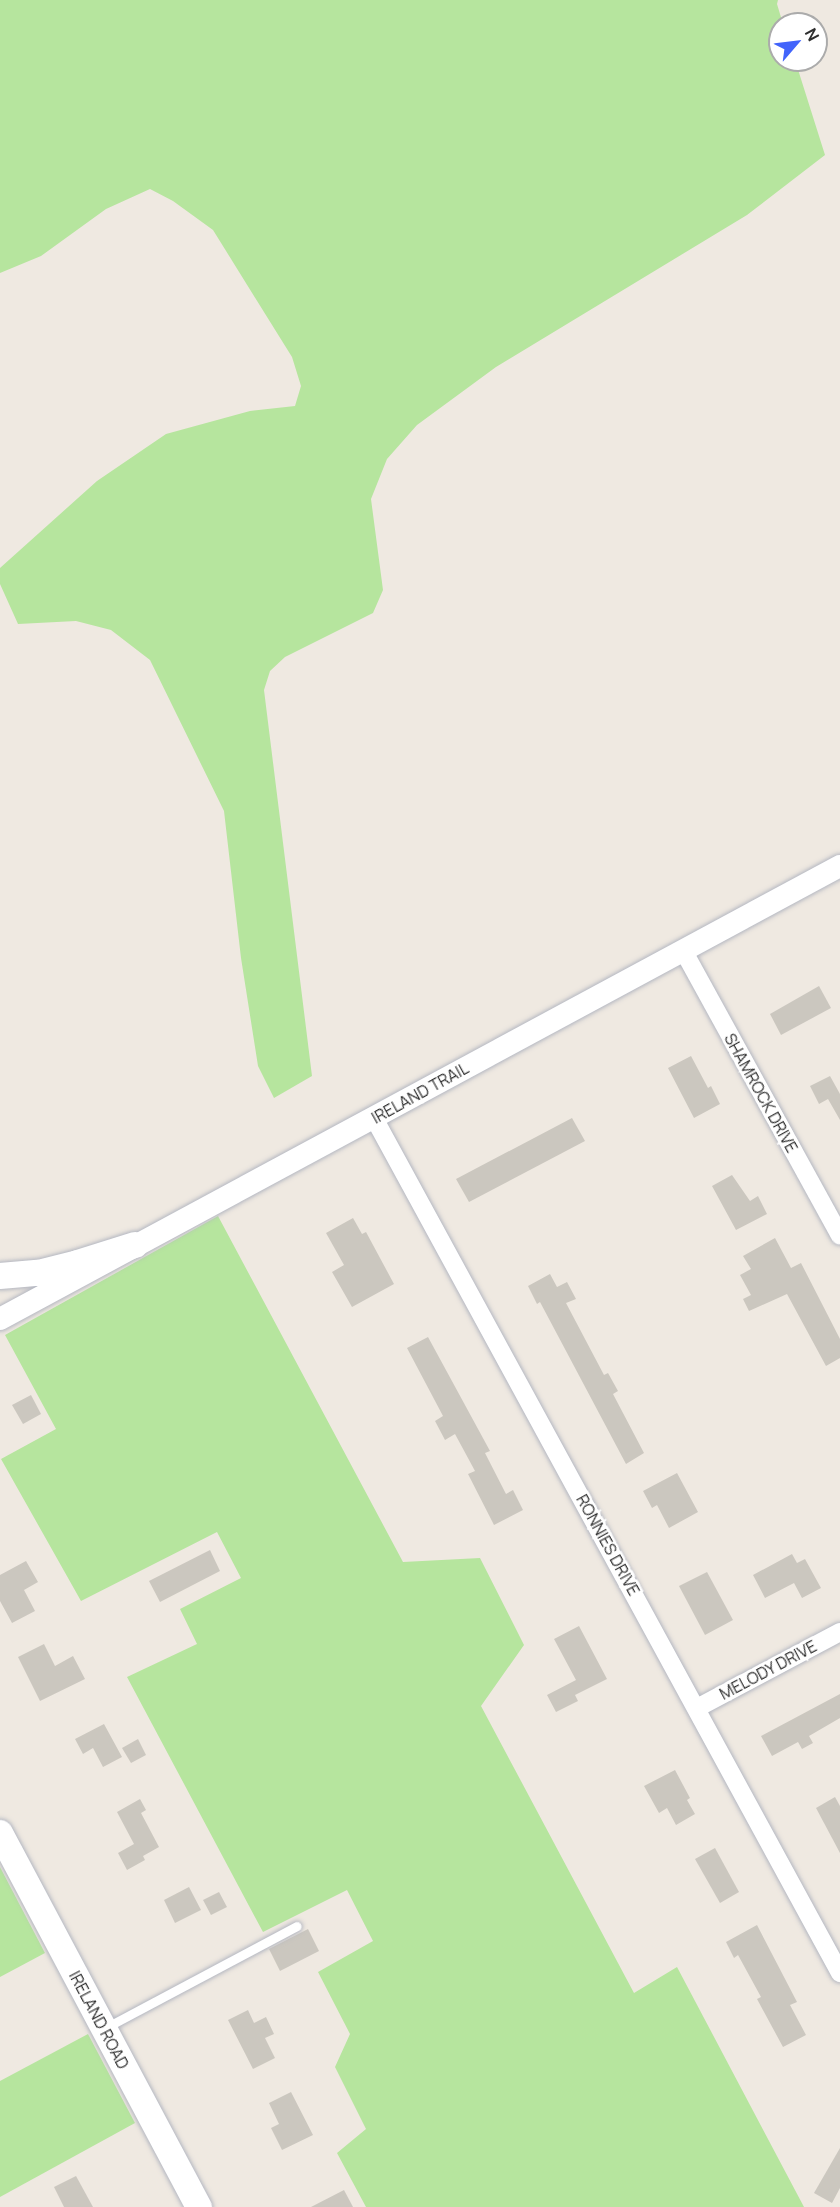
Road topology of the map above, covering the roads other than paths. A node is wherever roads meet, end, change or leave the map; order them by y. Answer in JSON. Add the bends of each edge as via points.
{"nodes":[{"id":1,"x":840,"y":866,"type":"edge"},
{"id":2,"x":683,"y":950,"type":"junction"},
{"id":3,"x":374,"y":1118,"type":"junction"},
{"id":4,"x":840,"y":1236,"type":"edge"},
{"id":5,"x":135,"y":1245,"type":"junction"},
{"id":6,"x":0,"y":1276,"type":"edge"},
{"id":7,"x":0,"y":1319,"type":"edge"},
{"id":8,"x":840,"y":1632,"type":"edge"},
{"id":9,"x":697,"y":1708,"type":"junction"},
{"id":10,"x":0,"y":1833,"type":"edge"},
{"id":11,"x":297,"y":1926,"type":"dead end"},
{"id":12,"x":840,"y":1973,"type":"edge"},
{"id":13,"x":104,"y":2029,"type":"junction"},
{"id":14,"x":199,"y":2207,"type":"edge"}],
"edges":[{"from":1,"to":2,"type":"street","name":"IRELAND TRAIL"},
{"from":2,"to":3,"type":"street","name":"IRELAND TRAIL"},
{"from":2,"to":4,"type":"street","name":"SHAMROCK DRIVE"},
{"from":3,"to":5,"type":"street","name":"IRELAND TRAIL"},
{"from":3,"to":9,"type":"street","name":"RONNIES DRIVE"},
{"from":5,"to":6,"type":"main road","via":[[38,1273]]},
{"from":5,"to":7,"type":"street","name":"IRELAND TRAIL"},
{"from":8,"to":9,"type":"street","name":"MELODY DRIVE"},
{"from":9,"to":12,"type":"street","name":"RONNIES DRIVE"},
{"from":10,"to":13,"type":"main road","name":"IRELAND ROAD"},
{"from":11,"to":13,"type":"lane"},
{"from":13,"to":14,"type":"main road","name":"IRELAND ROAD"}]}
